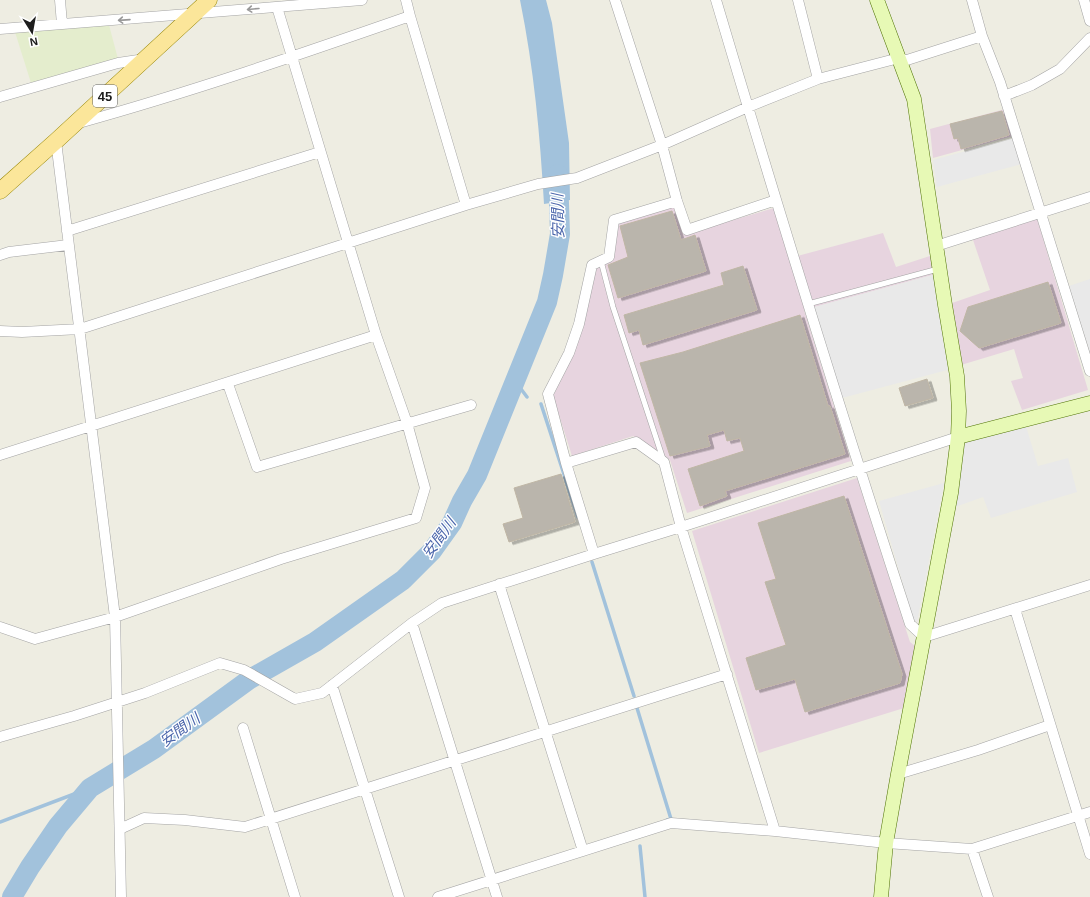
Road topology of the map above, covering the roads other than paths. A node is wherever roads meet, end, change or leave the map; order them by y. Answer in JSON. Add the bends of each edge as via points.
{"nodes":[{"id":1,"x":60,"y":0,"type":"edge"},
{"id":2,"x":209,"y":0,"type":"edge"},
{"id":3,"x":362,"y":0,"type":"edge"},
{"id":4,"x":406,"y":0,"type":"edge"},
{"id":5,"x":616,"y":0,"type":"edge"},
{"id":6,"x":716,"y":0,"type":"edge"},
{"id":7,"x":798,"y":0,"type":"edge"},
{"id":8,"x":877,"y":0,"type":"edge"},
{"id":9,"x":972,"y":0,"type":"edge"},
{"id":10,"x":1084,"y":0,"type":"edge"},
{"id":11,"x":277,"y":7,"type":"junction"},
{"id":12,"x":194,"y":14,"type":"junction"},
{"id":13,"x":410,"y":16,"type":"junction"},
{"id":14,"x":1090,"y":21,"type":"edge"},
{"id":15,"x":62,"y":24,"type":"junction"},
{"id":16,"x":0,"y":29,"type":"edge"},
{"id":17,"x":982,"y":36,"type":"junction"},
{"id":18,"x":1090,"y":38,"type":"edge"},
{"id":19,"x":292,"y":57,"type":"junction"},
{"id":20,"x":899,"y":58,"type":"junction"},
{"id":21,"x":145,"y":59,"type":"junction"},
{"id":22,"x":818,"y":79,"type":"junction"},
{"id":23,"x":0,"y":96,"type":"edge"},
{"id":24,"x":1004,"y":96,"type":"junction"},
{"id":25,"x":748,"y":107,"type":"junction"},
{"id":26,"x":73,"y":125,"type":"junction"},
{"id":27,"x":56,"y":141,"type":"junction"},
{"id":28,"x":662,"y":145,"type":"junction"},
{"id":29,"x":320,"y":152,"type":"junction"},
{"id":30,"x":0,"y":191,"type":"edge"},
{"id":31,"x":1090,"y":197,"type":"edge"},
{"id":32,"x":776,"y":200,"type":"junction"},
{"id":33,"x":678,"y":201,"type":"junction"},
{"id":34,"x":466,"y":205,"type":"junction"},
{"id":35,"x":1041,"y":213,"type":"junction"},
{"id":36,"x":67,"y":231,"type":"junction"},
{"id":37,"x":348,"y":243,"type":"junction"},
{"id":38,"x":68,"y":245,"type":"junction"},
{"id":39,"x":936,"y":246,"type":"junction"},
{"id":40,"x":0,"y":255,"type":"edge"},
{"id":41,"x":601,"y":260,"type":"junction"},
{"id":42,"x":940,"y":268,"type":"junction"},
{"id":43,"x":808,"y":304,"type":"junction"},
{"id":44,"x":80,"y":329,"type":"junction"},
{"id":45,"x":0,"y":331,"type":"edge"},
{"id":46,"x":376,"y":335,"type":"junction"},
{"id":47,"x":1090,"y":371,"type":"edge"},
{"id":48,"x":228,"y":384,"type":"junction"},
{"id":49,"x":1090,"y":403,"type":"edge"},
{"id":50,"x":471,"y":405,"type":"dead end"},
{"id":51,"x":407,"y":423,"type":"junction"},
{"id":52,"x":91,"y":426,"type":"junction"},
{"id":53,"x":958,"y":437,"type":"junction"},
{"id":54,"x":0,"y":455,"type":"edge"},
{"id":55,"x":664,"y":462,"type":"junction"},
{"id":56,"x":566,"y":463,"type":"junction"},
{"id":57,"x":860,"y":470,"type":"junction"},
{"id":58,"x":681,"y":527,"type":"junction"},
{"id":59,"x":594,"y":554,"type":"junction"},
{"id":60,"x":500,"y":584,"type":"junction"},
{"id":61,"x":1090,"y":585,"type":"edge"},
{"id":62,"x":1015,"y":609,"type":"junction"},
{"id":63,"x":115,"y":617,"type":"junction"},
{"id":64,"x":412,"y":623,"type":"junction"},
{"id":65,"x":0,"y":627,"type":"edge"},
{"id":66,"x":924,"y":637,"type":"junction"},
{"id":67,"x":727,"y":674,"type":"junction"},
{"id":68,"x":332,"y":686,"type":"junction"},
{"id":69,"x":118,"y":702,"type":"junction"},
{"id":70,"x":1050,"y":725,"type":"junction"},
{"id":71,"x":243,"y":728,"type":"dead end"},
{"id":72,"x":546,"y":731,"type":"junction"},
{"id":73,"x":0,"y":737,"type":"edge"},
{"id":74,"x":454,"y":760,"type":"junction"},
{"id":75,"x":898,"y":774,"type":"junction"},
{"id":76,"x":364,"y":788,"type":"junction"},
{"id":77,"x":1090,"y":812,"type":"edge"},
{"id":78,"x":1078,"y":816,"type":"junction"},
{"id":79,"x":270,"y":818,"type":"junction"},
{"id":80,"x":120,"y":829,"type":"junction"},
{"id":81,"x":775,"y":831,"type":"junction"},
{"id":82,"x":886,"y":843,"type":"junction"},
{"id":83,"x":972,"y":849,"type":"junction"},
{"id":84,"x":583,"y":851,"type":"junction"},
{"id":85,"x":1090,"y":854,"type":"edge"},
{"id":86,"x":492,"y":880,"type":"junction"},
{"id":87,"x":122,"y":897,"type":"edge"},
{"id":88,"x":295,"y":897,"type":"edge"},
{"id":89,"x":399,"y":897,"type":"edge"},
{"id":90,"x":438,"y":897,"type":"edge"},
{"id":91,"x":497,"y":897,"type":"edge"},
{"id":92,"x":881,"y":897,"type":"edge"},
{"id":93,"x":988,"y":897,"type":"edge"}],
"edges":[{"from":1,"to":15,"type":"street"},
{"from":2,"to":12,"type":"main road","number":"45"},
{"from":3,"to":11,"type":"street"},
{"from":4,"to":13,"type":"street"},
{"from":5,"to":28,"type":"street"},
{"from":6,"to":25,"type":"street"},
{"from":7,"to":22,"type":"street"},
{"from":8,"to":20,"type":"street"},
{"from":9,"to":17,"type":"street"},
{"from":10,"to":14,"type":"street"},
{"from":11,"to":12,"type":"street","one_way":true},
{"from":11,"to":19,"type":"street"},
{"from":12,"to":15,"type":"street","one_way":true},
{"from":12,"to":21,"type":"main road","number":"45"},
{"from":13,"to":19,"type":"street"},
{"from":13,"to":34,"type":"street"},
{"from":15,"to":16,"type":"street"},
{"from":17,"to":20,"type":"street","via":[[907,60]]},
{"from":17,"to":24,"type":"street"},
{"from":18,"to":24,"type":"street","via":[[1060,69],[1032,85]]},
{"from":19,"to":26,"type":"street"},
{"from":19,"to":29,"type":"street"},
{"from":20,"to":22,"type":"street"},
{"from":20,"to":39,"type":"street","via":[[914,99]]},
{"from":21,"to":23,"type":"street","via":[[118,63]]},
{"from":21,"to":26,"type":"main road","number":"45"},
{"from":22,"to":25,"type":"street"},
{"from":24,"to":35,"type":"street"},
{"from":25,"to":28,"type":"street"},
{"from":25,"to":32,"type":"street"},
{"from":26,"to":27,"type":"main road","number":"45"},
{"from":27,"to":30,"type":"main road","number":"45"},
{"from":27,"to":36,"type":"street"},
{"from":28,"to":33,"type":"street"},
{"from":28,"to":34,"type":"street","via":[[575,178],[538,184]]},
{"from":29,"to":36,"type":"street"},
{"from":29,"to":37,"type":"street"},
{"from":31,"to":35,"type":"street"},
{"from":32,"to":33,"type":"street","via":[[687,230]]},
{"from":32,"to":43,"type":"street"},
{"from":33,"to":41,"type":"street","via":[[614,220],[609,257]]},
{"from":34,"to":37,"type":"street"},
{"from":35,"to":39,"type":"street"},
{"from":35,"to":47,"type":"street"},
{"from":36,"to":38,"type":"street"},
{"from":37,"to":44,"type":"street"},
{"from":37,"to":46,"type":"street"},
{"from":38,"to":40,"type":"street"},
{"from":38,"to":44,"type":"street"},
{"from":39,"to":42,"type":"street"},
{"from":41,"to":55,"type":"lane","via":[[613,307]]},
{"from":41,"to":56,"type":"street","via":[[592,264],[570,353],[548,394]]},
{"from":42,"to":43,"type":"lane"},
{"from":42,"to":53,"type":"street","via":[[957,376]]},
{"from":43,"to":57,"type":"street"},
{"from":44,"to":45,"type":"street"},
{"from":44,"to":52,"type":"street"},
{"from":46,"to":48,"type":"street"},
{"from":46,"to":51,"type":"street"},
{"from":48,"to":51,"type":"street","via":[[257,466]]},
{"from":48,"to":52,"type":"street"},
{"from":49,"to":53,"type":"street"},
{"from":50,"to":51,"type":"street"},
{"from":51,"to":63,"type":"street","via":[[425,488],[416,518],[281,559]]},
{"from":52,"to":54,"type":"street"},
{"from":52,"to":63,"type":"street"},
{"from":53,"to":57,"type":"street"},
{"from":53,"to":66,"type":"street","via":[[951,493]]},
{"from":55,"to":56,"type":"street","via":[[636,442]]},
{"from":55,"to":58,"type":"street"},
{"from":56,"to":59,"type":"street"},
{"from":57,"to":58,"type":"street"},
{"from":57,"to":66,"type":"street","via":[[910,624]]},
{"from":58,"to":59,"type":"street"},
{"from":58,"to":67,"type":"street"},
{"from":59,"to":60,"type":"street"},
{"from":60,"to":64,"type":"street","via":[[442,603]]},
{"from":60,"to":72,"type":"street"},
{"from":61,"to":62,"type":"street"},
{"from":62,"to":66,"type":"street"},
{"from":62,"to":70,"type":"street"},
{"from":63,"to":65,"type":"street","via":[[35,639]]},
{"from":63,"to":69,"type":"street"},
{"from":64,"to":68,"type":"street"},
{"from":64,"to":74,"type":"street"},
{"from":66,"to":75,"type":"street"},
{"from":67,"to":72,"type":"street"},
{"from":67,"to":81,"type":"street"},
{"from":68,"to":69,"type":"street","via":[[322,693],[295,698],[244,670],[220,663]]},
{"from":68,"to":76,"type":"street"},
{"from":69,"to":73,"type":"street"},
{"from":69,"to":80,"type":"street"},
{"from":70,"to":75,"type":"street"},
{"from":70,"to":78,"type":"street"},
{"from":71,"to":79,"type":"street"},
{"from":72,"to":74,"type":"street"},
{"from":72,"to":84,"type":"street"},
{"from":74,"to":76,"type":"street"},
{"from":74,"to":86,"type":"street"},
{"from":75,"to":82,"type":"street"},
{"from":76,"to":79,"type":"street"},
{"from":76,"to":89,"type":"street"},
{"from":77,"to":78,"type":"street"},
{"from":78,"to":83,"type":"street"},
{"from":78,"to":85,"type":"street"},
{"from":79,"to":80,"type":"street","via":[[245,827],[144,818]]},
{"from":79,"to":88,"type":"street"},
{"from":80,"to":87,"type":"street"},
{"from":81,"to":82,"type":"street"},
{"from":81,"to":84,"type":"street","via":[[671,824]]},
{"from":82,"to":83,"type":"street"},
{"from":82,"to":92,"type":"street"},
{"from":83,"to":93,"type":"street"},
{"from":84,"to":86,"type":"street"},
{"from":86,"to":90,"type":"street"},
{"from":86,"to":91,"type":"street"}]}
